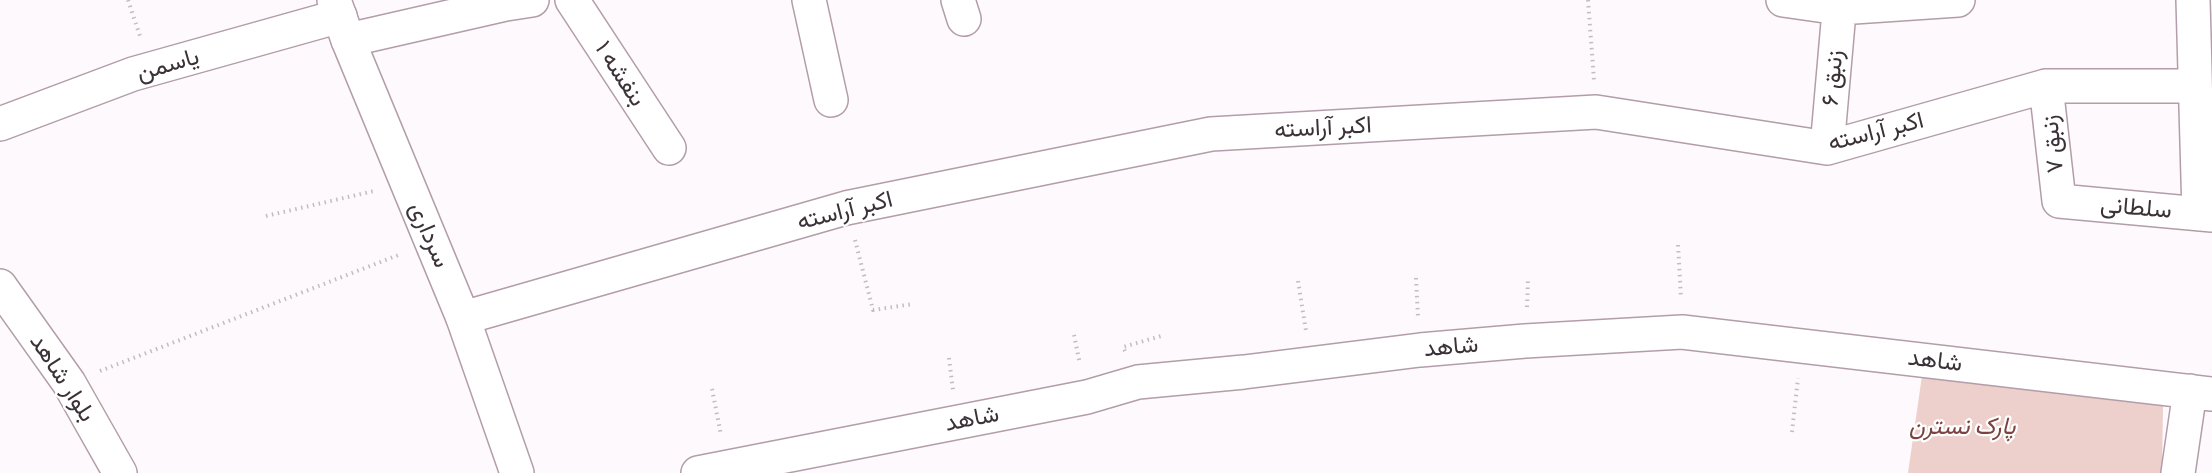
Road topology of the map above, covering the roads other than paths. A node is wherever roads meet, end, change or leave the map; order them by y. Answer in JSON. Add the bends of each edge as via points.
{"nodes":[{"id":1,"x":572,"y":0,"type":"edge"},
{"id":2,"x":809,"y":0,"type":"edge"},
{"id":3,"x":1783,"y":0,"type":"edge"},
{"id":4,"x":1958,"y":0,"type":"edge"},
{"id":5,"x":2193,"y":0,"type":"edge"},
{"id":6,"x":514,"y":1,"type":"edge"},
{"id":7,"x":1840,"y":4,"type":"edge"},
{"id":8,"x":340,"y":18,"type":"edge"},
{"id":9,"x":2046,"y":86,"type":"junction"},
{"id":10,"x":2194,"y":86,"type":"junction"},
{"id":11,"x":831,"y":100,"type":"dead end"},
{"id":12,"x":0,"y":124,"type":"edge"},
{"id":13,"x":669,"y":148,"type":"dead end"},
{"id":14,"x":1827,"y":148,"type":"junction"},
{"id":15,"x":2059,"y":201,"type":"joint"},
{"id":16,"x":2206,"y":215,"type":"edge"},
{"id":17,"x":1,"y":290,"type":"edge"},
{"id":18,"x":463,"y":318,"type":"junction"},
{"id":19,"x":2201,"y":392,"type":"edge"},
{"id":20,"x":713,"y":470,"type":"edge"},
{"id":21,"x":113,"y":472,"type":"edge"},
{"id":22,"x":517,"y":473,"type":"edge"},
{"id":23,"x":2178,"y":473,"type":"edge"}],
"edges":[{"from":1,"to":13,"type":"street","name":"بنفشه ۱"},
{"from":2,"to":11,"type":"street"},
{"from":3,"to":7,"type":"street"},
{"from":4,"to":7,"type":"street"},
{"from":5,"to":10,"type":"street"},
{"from":6,"to":8,"type":"street","name":"یاسمن"},
{"from":7,"to":14,"type":"street","name":"زنبق ۶"},
{"from":8,"to":12,"type":"street","name":"یاسمن","via":[[133,74]]},
{"from":8,"to":18,"type":"street","name":"سرداری"},
{"from":9,"to":10,"type":"street","name":"اکبر آراسته"},
{"from":9,"to":14,"type":"street","name":"اکبر آراسته"},
{"from":9,"to":15,"type":"street","name":"زنبق ۷"},
{"from":10,"to":16,"type":"street"},
{"from":14,"to":18,"type":"street","name":"اکبر آراسته","via":[[1596,112],[1211,134],[846,208]]},
{"from":15,"to":16,"type":"street","name":"سلطانی"},
{"from":17,"to":21,"type":"street","name":"بلوار شاهد","via":[[69,383]]},
{"from":18,"to":22,"type":"street","name":"سرداری"},
{"from":19,"to":20,"type":"street","name":"شاهد","via":[[1682,332],[1525,341],[1138,382],[1088,396]]},
{"from":19,"to":23,"type":"street"}]}
